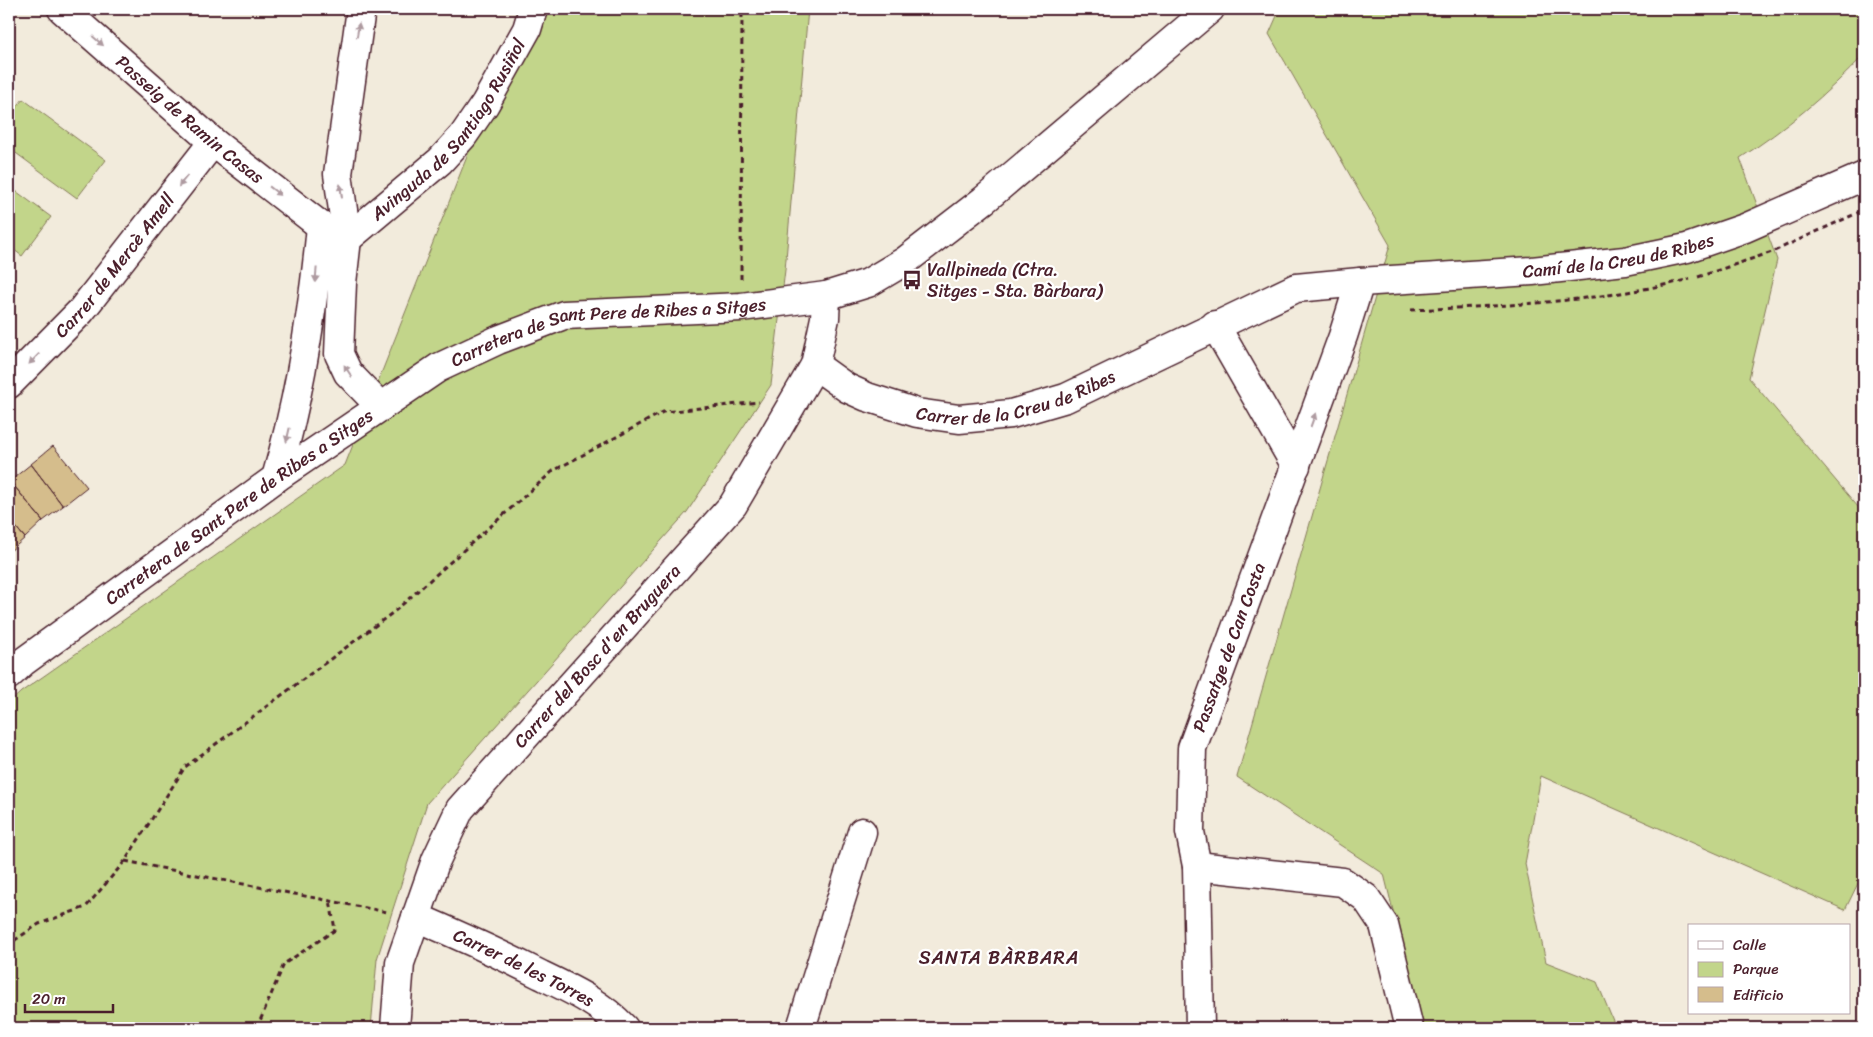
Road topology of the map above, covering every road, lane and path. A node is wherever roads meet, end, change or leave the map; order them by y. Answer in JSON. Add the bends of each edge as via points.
{"nodes":[{"id":1,"x":62,"y":9,"type":"edge"},
{"id":2,"x":362,"y":9,"type":"edge"},
{"id":3,"x":533,"y":9,"type":"edge"},
{"id":4,"x":742,"y":9,"type":"edge"},
{"id":5,"x":1210,"y":9,"type":"edge"},
{"id":6,"x":213,"y":142,"type":"junction"},
{"id":7,"x":1864,"y":176,"type":"edge"},
{"id":8,"x":320,"y":226,"type":"junction"},
{"id":9,"x":347,"y":239,"type":"junction"},
{"id":10,"x":1360,"y":282,"type":"junction"},
{"id":11,"x":826,"y":296,"type":"junction"},
{"id":12,"x":741,"y":307,"type":"junction"},
{"id":13,"x":1215,"y":325,"type":"junction"},
{"id":14,"x":815,"y":365,"type":"junction"},
{"id":15,"x":9,"y":384,"type":"edge"},
{"id":16,"x":794,"y":398,"type":"junction"},
{"id":17,"x":381,"y":407,"type":"junction"},
{"id":18,"x":1296,"y":466,"type":"junction"},
{"id":19,"x":276,"y":478,"type":"junction"},
{"id":20,"x":9,"y":675,"type":"edge"},
{"id":21,"x":862,"y":832,"type":"dead end"},
{"id":22,"x":125,"y":861,"type":"junction"},
{"id":23,"x":1197,"y":866,"type":"junction"},
{"id":24,"x":330,"y":900,"type":"junction"},
{"id":25,"x":416,"y":917,"type":"junction"},
{"id":26,"x":9,"y":958,"type":"edge"},
{"id":27,"x":257,"y":1028,"type":"edge"},
{"id":28,"x":395,"y":1028,"type":"edge"},
{"id":29,"x":624,"y":1028,"type":"edge"},
{"id":30,"x":801,"y":1028,"type":"edge"},
{"id":31,"x":1200,"y":1028,"type":"edge"},
{"id":32,"x":1409,"y":1028,"type":"edge"}],
"edges":[{"from":1,"to":6,"type":"street","name":"Passeig de Ramin Casas","one_way":true},
{"from":9,"to":2,"type":"street","one_way":true,"via":[[338,174]]},
{"from":3,"to":9,"type":"street","name":"Avinguda de Santiago Rusiñol","via":[[527,29],[464,136],[440,161]]},
{"from":4,"to":12,"type":"path"},
{"from":5,"to":11,"type":"street","name":"Carretera de Sant Pere de Ribes a Sitges","via":[[984,200],[905,261],[868,283]]},
{"from":6,"to":8,"type":"street","name":"Passeig de Ramin Casas","one_way":true},
{"from":6,"to":15,"type":"street","name":"Carrer de Mercè Amell","one_way":true,"via":[[81,311]]},
{"from":7,"to":10,"type":"street","name":"Camí de la Creu de Ribes","via":[[1745,228],[1669,252],[1580,267]]},
{"from":8,"to":9,"type":"street","name":"Passeig de Ramin Casas"},
{"from":8,"to":19,"type":"street","one_way":true,"via":[[314,300],[304,360]]},
{"from":17,"to":9,"type":"street","one_way":true,"via":[[348,373],[340,354]]},
{"from":10,"to":13,"type":"street","name":"Carrer de la Creu de Ribes","via":[[1296,288]]},
{"from":18,"to":10,"type":"street","name":"Passatge de Can Costa","one_way":true},
{"from":11,"to":12,"type":"street","name":"Carretera de Sant Pere de Ribes a Sitges"},
{"from":11,"to":14,"type":"street","name":"Carrer del Bosc d'en Bruguera"},
{"from":12,"to":17,"type":"street","name":"Carretera de Sant Pere de Ribes a Sitges","via":[[564,315],[498,340],[438,368]]},
{"from":13,"to":14,"type":"street","name":"Carrer de la Creu de Ribes","via":[[1066,398],[1002,415],[959,419],[917,413],[867,398]]},
{"from":13,"to":18,"type":"street"},
{"from":14,"to":16,"type":"street","name":"Carrer del Bosc d'en Bruguera"},
{"from":16,"to":22,"type":"path","via":[[663,412],[553,471],[395,611],[184,767]]},
{"from":16,"to":25,"type":"street","name":"Carrer del Bosc d'en Bruguera","via":[[733,505],[460,809],[436,860]]},
{"from":17,"to":19,"type":"street","name":"Carretera de Sant Pere de Ribes a Sitges"},
{"from":18,"to":23,"type":"street","name":"Passatge de Can Costa","via":[[1192,748],[1190,832]]},
{"from":19,"to":20,"type":"street","name":"Carretera de Sant Pere de Ribes a Sitges"},
{"from":21,"to":30,"type":"street"},
{"from":22,"to":24,"type":"path"},
{"from":22,"to":26,"type":"path","via":[[86,907],[39,924],[15,940]]},
{"from":23,"to":31,"type":"street","name":"Passatge de Can Costa"},
{"from":23,"to":32,"type":"street","via":[[1343,882],[1366,898],[1384,925]]},
{"from":24,"to":25,"type":"path"},
{"from":24,"to":27,"type":"path","via":[[335,930],[284,964]]},
{"from":25,"to":28,"type":"street","name":"Carrer del Bosc d'en Bruguera","via":[[400,963]]},
{"from":25,"to":29,"type":"street","name":"Carrer de les Torres","via":[[486,947],[574,991]]}]}
